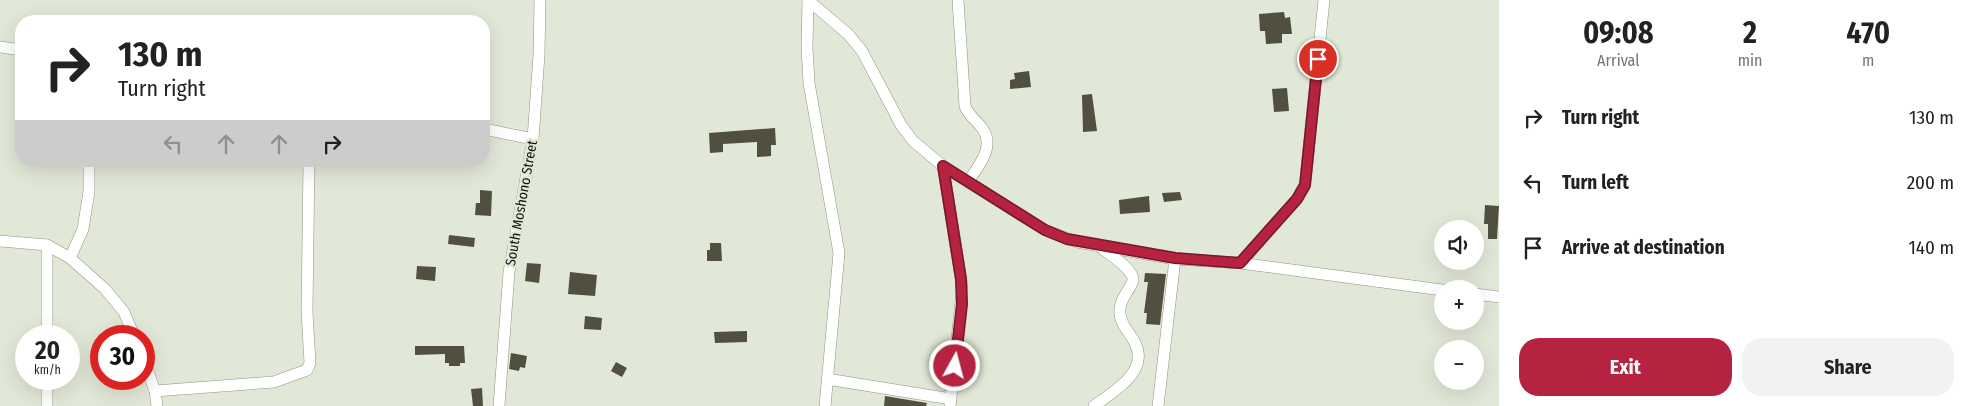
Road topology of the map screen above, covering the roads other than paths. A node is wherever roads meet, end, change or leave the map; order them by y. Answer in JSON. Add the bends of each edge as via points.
{"nodes":[{"id":1,"x":540,"y":0,"type":"edge"},
{"id":2,"x":808,"y":0,"type":"edge"},
{"id":3,"x":958,"y":0,"type":"edge"},
{"id":4,"x":1324,"y":0,"type":"edge"},
{"id":5,"x":0,"y":47,"type":"edge"},
{"id":6,"x":15,"y":49,"type":"edge"},
{"id":7,"x":490,"y":130,"type":"edge"},
{"id":8,"x":533,"y":138,"type":"junction"},
{"id":9,"x":943,"y":166,"type":"junction"},
{"id":10,"x":89,"y":167,"type":"edge"},
{"id":11,"x":310,"y":167,"type":"edge"},
{"id":12,"x":968,"y":182,"type":"junction"},
{"id":13,"x":0,"y":240,"type":"edge"},
{"id":14,"x":47,"y":245,"type":"junction"},
{"id":15,"x":1100,"y":246,"type":"junction"},
{"id":16,"x":70,"y":258,"type":"junction"},
{"id":17,"x":1175,"y":258,"type":"junction"},
{"id":18,"x":1240,"y":263,"type":"junction"},
{"id":19,"x":1434,"y":289,"type":"edge"},
{"id":20,"x":1484,"y":295,"type":"edge"},
{"id":21,"x":1499,"y":297,"type":"edge"},
{"id":22,"x":47,"y":325,"type":"edge"},
{"id":23,"x":129,"y":325,"type":"edge"},
{"id":24,"x":827,"y":379,"type":"junction"},
{"id":25,"x":47,"y":390,"type":"edge"},
{"id":26,"x":155,"y":391,"type":"joint"},
{"id":27,"x":951,"y":402,"type":"edge"},
{"id":28,"x":47,"y":406,"type":"edge"},
{"id":29,"x":157,"y":406,"type":"edge"},
{"id":30,"x":499,"y":406,"type":"edge"},
{"id":31,"x":825,"y":406,"type":"edge"},
{"id":32,"x":1094,"y":406,"type":"edge"},
{"id":33,"x":1158,"y":406,"type":"edge"}],
"edges":[{"from":1,"to":8,"type":"street","name":"South Moshono Street"},
{"from":2,"to":9,"type":"street","via":[[856,43],[904,130]]},
{"from":2,"to":24,"type":"street","via":[[806,48],[809,83],[839,265]]},
{"from":3,"to":12,"type":"street","via":[[965,106],[984,132],[987,142],[984,156]]},
{"from":4,"to":18,"type":"street","via":[[1305,185],[1297,199]]},
{"from":5,"to":6,"type":"street"},
{"from":7,"to":8,"type":"street"},
{"from":8,"to":30,"type":"street","name":"South Moshono Street","via":[[509,272]]},
{"from":9,"to":12,"type":"street"},
{"from":9,"to":27,"type":"street","via":[[962,292]]},
{"from":10,"to":16,"type":"street","via":[[83,229]]},
{"from":11,"to":26,"type":"street","via":[[307,312],[310,363],[307,370],[274,382]]},
{"from":12,"to":15,"type":"street","via":[[1045,230]]},
{"from":13,"to":14,"type":"street"},
{"from":14,"to":16,"type":"street"},
{"from":14,"to":22,"type":"street"},
{"from":15,"to":17,"type":"street"},
{"from":15,"to":32,"type":"street","via":[[1133,277],[1122,300],[1120,316],[1137,346],[1138,361],[1126,382]]},
{"from":16,"to":23,"type":"street","via":[[105,289],[124,312]]},
{"from":17,"to":18,"type":"street"},
{"from":17,"to":33,"type":"street"},
{"from":18,"to":19,"type":"street"},
{"from":20,"to":21,"type":"street"},
{"from":24,"to":27,"type":"street"},
{"from":24,"to":31,"type":"street"},
{"from":25,"to":28,"type":"street"},
{"from":26,"to":29,"type":"street"}]}
